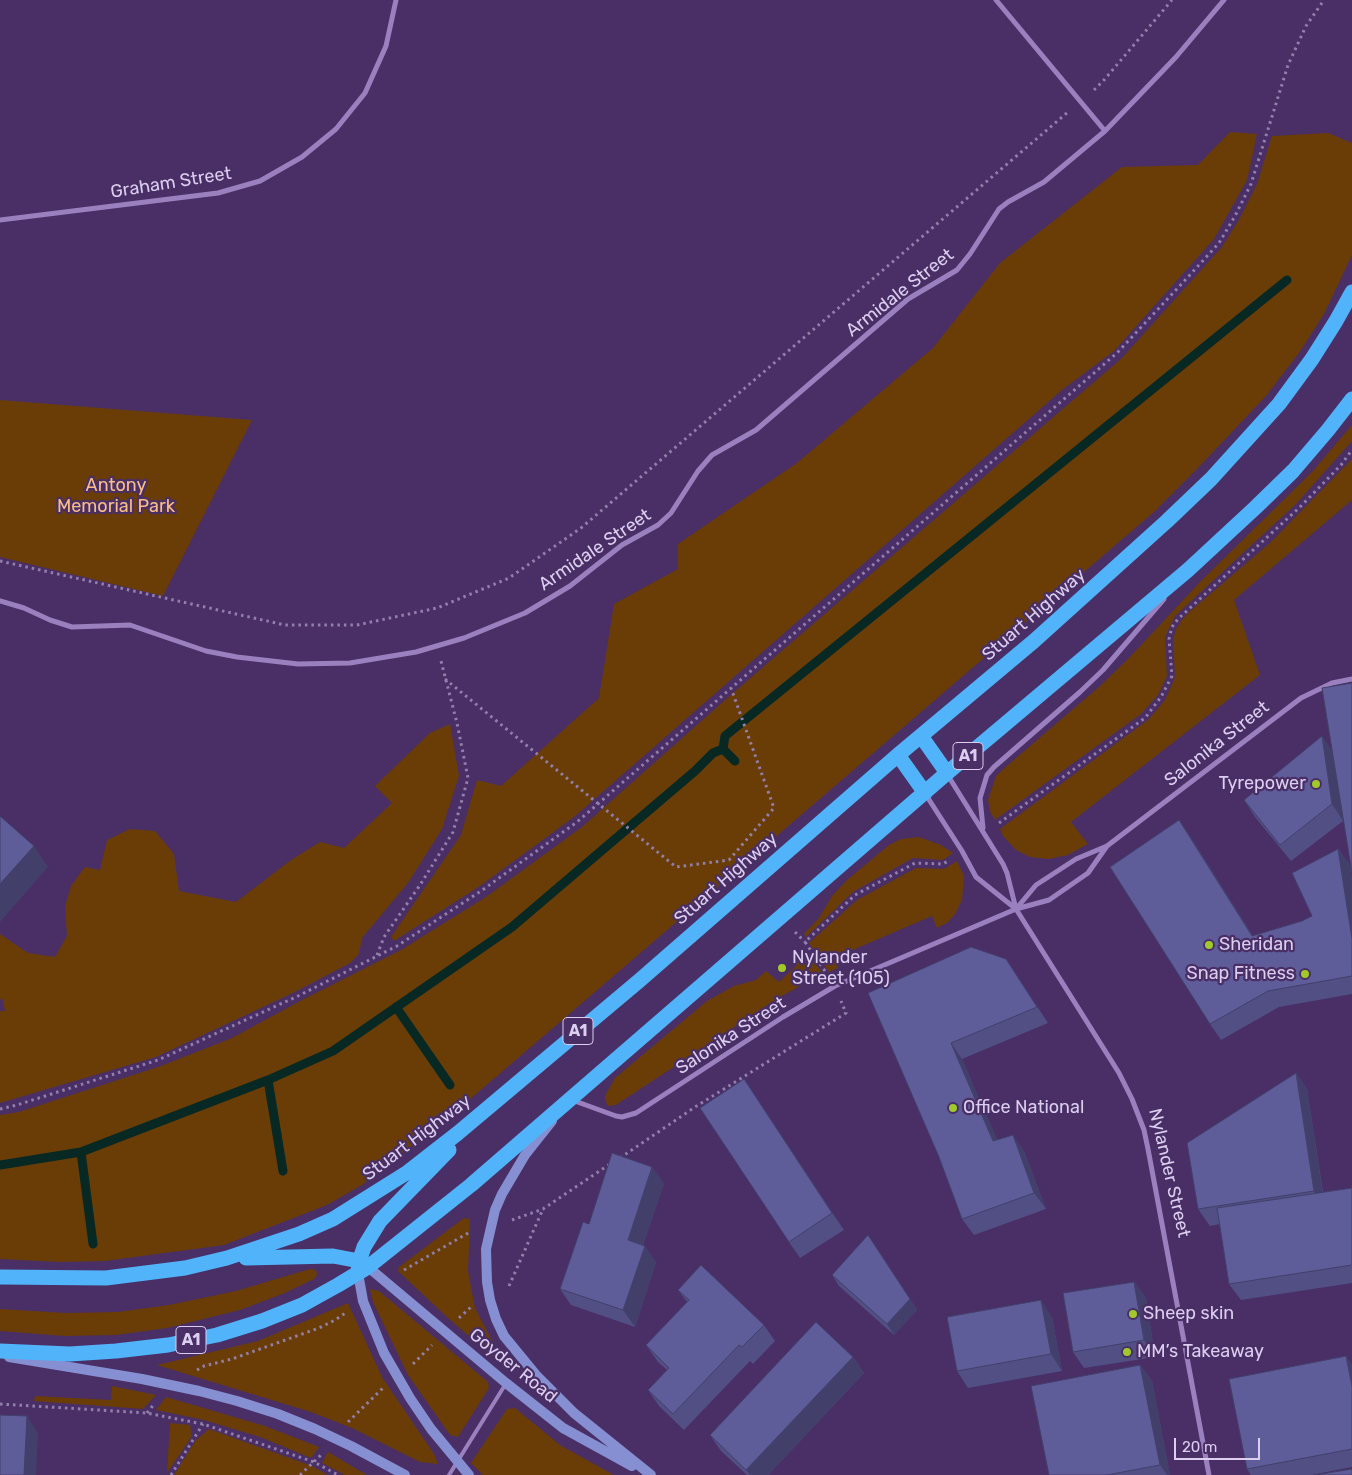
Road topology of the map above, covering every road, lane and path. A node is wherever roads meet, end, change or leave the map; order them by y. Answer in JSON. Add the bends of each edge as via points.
{"nodes":[{"id":1,"x":396,"y":0,"type":"edge"},
{"id":2,"x":996,"y":0,"type":"edge"},
{"id":3,"x":1172,"y":0,"type":"edge"},
{"id":4,"x":1224,"y":0,"type":"edge"},
{"id":5,"x":1324,"y":0,"type":"edge"},
{"id":6,"x":1089,"y":94,"type":"dead end"},
{"id":7,"x":1074,"y":107,"type":"dead end"},
{"id":8,"x":1105,"y":131,"type":"junction"},
{"id":9,"x":0,"y":220,"type":"edge"},
{"id":10,"x":1352,"y":292,"type":"edge"},
{"id":11,"x":1352,"y":399,"type":"edge"},
{"id":12,"x":1352,"y":450,"type":"edge"},
{"id":13,"x":0,"y":561,"type":"edge"},
{"id":14,"x":1188,"y":570,"type":"junction"},
{"id":15,"x":0,"y":601,"type":"edge"},
{"id":16,"x":437,"y":647,"type":"junction"},
{"id":17,"x":445,"y":679,"type":"junction"},
{"id":18,"x":1352,"y":679,"type":"edge"},
{"id":19,"x":731,"y":688,"type":"junction"},
{"id":20,"x":921,"y":736,"type":"junction"},
{"id":21,"x":898,"y":755,"type":"junction"},
{"id":22,"x":947,"y":773,"type":"junction"},
{"id":23,"x":925,"y":793,"type":"junction"},
{"id":24,"x":598,"y":804,"type":"junction"},
{"id":25,"x":984,"y":834,"type":"junction"},
{"id":26,"x":1107,"y":846,"type":"junction"},
{"id":27,"x":962,"y":851,"type":"junction"},
{"id":28,"x":1016,"y":909,"type":"junction"},
{"id":29,"x":376,"y":956,"type":"junction"},
{"id":30,"x":835,"y":986,"type":"junction"},
{"id":31,"x":846,"y":1013,"type":"dead end"},
{"id":32,"x":517,"y":1083,"type":"junction"},
{"id":33,"x":570,"y":1099,"type":"junction"},
{"id":34,"x":0,"y":1109,"type":"edge"},
{"id":35,"x":619,"y":1158,"type":"edge"},
{"id":36,"x":612,"y":1163,"type":"edge"},
{"id":37,"x":491,"y":1226,"type":"junction"},
{"id":38,"x":228,"y":1258,"type":"junction"},
{"id":39,"x":362,"y":1267,"type":"junction"},
{"id":40,"x":0,"y":1277,"type":"edge"},
{"id":41,"x":0,"y":1351,"type":"edge"},
{"id":42,"x":0,"y":1356,"type":"edge"},
{"id":43,"x":506,"y":1383,"type":"junction"},
{"id":44,"x":0,"y":1404,"type":"edge"},
{"id":45,"x":203,"y":1424,"type":"junction"},
{"id":46,"x":314,"y":1462,"type":"junction"},
{"id":47,"x":457,"y":1462,"type":"junction"},
{"id":48,"x":171,"y":1475,"type":"edge"},
{"id":49,"x":300,"y":1475,"type":"edge"},
{"id":50,"x":338,"y":1475,"type":"edge"},
{"id":51,"x":405,"y":1475,"type":"edge"},
{"id":52,"x":449,"y":1475,"type":"edge"},
{"id":53,"x":469,"y":1475,"type":"edge"},
{"id":54,"x":649,"y":1475,"type":"edge"},
{"id":55,"x":1209,"y":1475,"type":"edge"}],
"edges":[{"from":1,"to":9,"type":"street","name":"Graham Street","via":[[386,46],[365,92],[336,129],[302,157],[260,181],[218,193]]},
{"from":2,"to":8,"type":"street"},
{"from":3,"to":6,"type":"path"},
{"from":4,"to":8,"type":"street","name":"Armidale Street","via":[[1176,57]]},
{"from":5,"to":19,"type":"path","via":[[1295,47],[1281,81],[1251,184],[1219,242],[1117,353]]},
{"from":7,"to":13,"type":"path","via":[[580,528],[500,582],[437,608],[357,625],[285,625]]},
{"from":8,"to":16,"type":"street","name":"Armidale Street","via":[[1044,182],[1000,209],[957,270],[908,299],[756,430],[712,455],[698,470],[671,513],[658,525],[622,545],[570,586],[525,613]]},
{"from":10,"to":20,"type":"highway","name":"Stuart Highway","number":"A1","via":[[1312,359],[1279,404],[1211,478],[1034,641]]},
{"from":11,"to":14,"type":"highway","number":"A1","via":[[1292,472]]},
{"from":12,"to":25,"type":"path","via":[[1300,507],[1178,619],[1169,638],[1172,676],[1145,718]]},
{"from":14,"to":22,"type":"highway","number":"A1"},
{"from":14,"to":25,"type":"street","via":[[1119,654],[987,776],[980,798]]},
{"from":15,"to":16,"type":"street","name":"Armidale Street","via":[[65,625],[130,625],[206,651],[269,662],[350,663]]},
{"from":16,"to":17,"type":"path"},
{"from":17,"to":24,"type":"path"},
{"from":17,"to":29,"type":"path","via":[[468,778],[453,832],[384,937]]},
{"from":18,"to":26,"type":"street","name":"Salonika Street","via":[[1332,683],[1301,698]]},
{"from":19,"to":24,"type":"path"},
{"from":19,"to":24,"type":"path","via":[[774,808],[729,860],[676,867]]},
{"from":20,"to":21,"type":"highway","name":"Stuart Highway","number":"A1"},
{"from":20,"to":22,"type":"highway","name":"Nylander Street"},
{"from":21,"to":23,"type":"highway"},
{"from":21,"to":32,"type":"highway","name":"Stuart Highway","number":"A1"},
{"from":22,"to":23,"type":"highway","number":"A1"},
{"from":22,"to":25,"type":"street","name":"Nylander Street"},
{"from":23,"to":27,"type":"street","name":"Nylander Street"},
{"from":23,"to":33,"type":"highway","number":"A1"},
{"from":24,"to":29,"type":"path","via":[[481,891],[397,946]]},
{"from":25,"to":28,"type":"street","name":"Nylander Street","via":[[1007,873]]},
{"from":26,"to":28,"type":"street","name":"Salonika Street","via":[[1076,859],[1036,885]]},
{"from":26,"to":28,"type":"street","name":"Salonika Street","via":[[1088,873],[1048,900]]},
{"from":27,"to":28,"type":"street","name":"Nylander Street","via":[[976,877]]},
{"from":27,"to":30,"type":"path","via":[[944,864],[915,863],[855,895],[805,942]]},
{"from":28,"to":30,"type":"street","name":"Salonika Street"},
{"from":28,"to":55,"type":"street","name":"Nylander Street","via":[[1120,1073],[1144,1130]]},
{"from":29,"to":34,"type":"path","via":[[298,996],[158,1060]]},
{"from":30,"to":33,"type":"street","name":"Salonika Street","via":[[636,1114],[616,1116]]},
{"from":31,"to":35,"type":"path","via":[[694,1107]]},
{"from":32,"to":38,"type":"highway","name":"Stuart Highway","number":"A1","via":[[408,1172],[370,1197],[299,1234]]},
{"from":32,"to":39,"type":"highway","via":[[395,1205],[370,1235]]},
{"from":33,"to":37,"type":"street","via":[[511,1178]]},
{"from":33,"to":39,"type":"highway","number":"A1","via":[[471,1185]]},
{"from":36,"to":37,"type":"path","via":[[543,1209]]},
{"from":37,"to":54,"type":"street","via":[[486,1249],[487,1282],[496,1319],[504,1336],[554,1394]]},
{"from":38,"to":39,"type":"highway","via":[[333,1256]]},
{"from":38,"to":40,"type":"highway","name":"Stuart Highway","number":"A1","via":[[184,1268],[106,1278]]},
{"from":39,"to":41,"type":"highway","number":"A1","via":[[338,1286],[302,1305],[217,1335],[116,1351],[70,1354]]},
{"from":39,"to":43,"type":"street","name":"Goyder Road"},
{"from":39,"to":47,"type":"street","via":[[363,1302],[384,1354],[431,1430]]},
{"from":42,"to":51,"type":"street","via":[[142,1379],[236,1400],[315,1429]]},
{"from":43,"to":47,"type":"lane"},
{"from":43,"to":54,"type":"street","name":"Goyder Road","via":[[563,1428]]},
{"from":44,"to":45,"type":"path","via":[[147,1413]]},
{"from":45,"to":46,"type":"path"},
{"from":45,"to":48,"type":"path"},
{"from":46,"to":49,"type":"path"},
{"from":46,"to":50,"type":"path"},
{"from":47,"to":52,"type":"lane"},
{"from":47,"to":53,"type":"street"}]}
